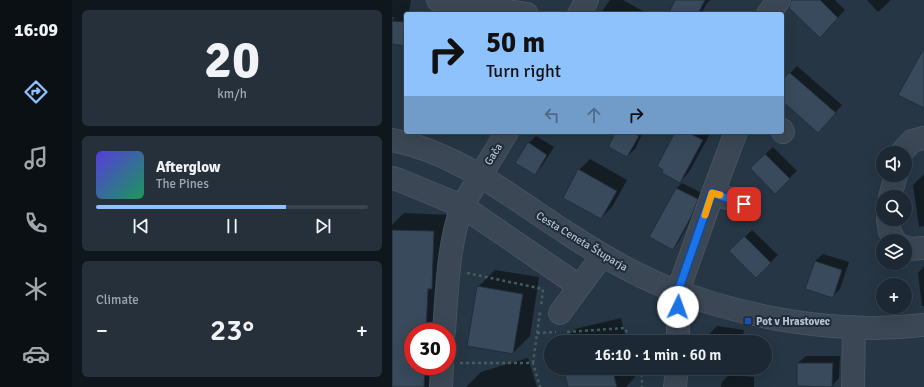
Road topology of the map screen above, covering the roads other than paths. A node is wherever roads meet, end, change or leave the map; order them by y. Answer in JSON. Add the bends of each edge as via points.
{"nodes":[{"id":1,"x":438,"y":0,"type":"edge"},
{"id":2,"x":587,"y":0,"type":"edge"},
{"id":3,"x":514,"y":12,"type":"edge"},
{"id":4,"x":580,"y":12,"type":"edge"},
{"id":5,"x":506,"y":134,"type":"edge"},
{"id":6,"x":735,"y":134,"type":"edge"},
{"id":7,"x":924,"y":138,"type":"edge"},
{"id":8,"x":418,"y":139,"type":"edge"},
{"id":9,"x":392,"y":140,"type":"edge"},
{"id":10,"x":907,"y":146,"type":"edge"},
{"id":11,"x":480,"y":176,"type":"junction"},
{"id":12,"x":392,"y":178,"type":"edge"},
{"id":13,"x":712,"y":193,"type":"junction"},
{"id":14,"x":744,"y":204,"type":"dead end"},
{"id":15,"x":462,"y":206,"type":"junction"},
{"id":16,"x":924,"y":248,"type":"edge"},
{"id":17,"x":912,"y":249,"type":"edge"},
{"id":18,"x":602,"y":256,"type":"junction"},
{"id":19,"x":579,"y":286,"type":"junction"},
{"id":20,"x":678,"y":291,"type":"junction"},
{"id":21,"x":445,"y":323,"type":"edge"},
{"id":22,"x":924,"y":325,"type":"edge"},
{"id":23,"x":562,"y":326,"type":"road end"},
{"id":24,"x":854,"y":327,"type":"junction"},
{"id":25,"x":678,"y":335,"type":"edge"},
{"id":26,"x":445,"y":375,"type":"edge"},
{"id":27,"x":676,"y":375,"type":"edge"},
{"id":28,"x":441,"y":387,"type":"edge"},
{"id":29,"x":675,"y":387,"type":"edge"},
{"id":30,"x":853,"y":387,"type":"edge"}],
"edges":[{"from":1,"to":3,"type":"street"},
{"from":2,"to":4,"type":"street"},
{"from":5,"to":11,"type":"street","name":"Gača"},
{"from":6,"to":13,"type":"street"},
{"from":7,"to":10,"type":"street","via":[[912,141]]},
{"from":8,"to":9,"type":"street","name":"Cesta Ceneta Štuparja"},
{"from":8,"to":11,"type":"street","name":"Cesta Ceneta Štuparja"},
{"from":11,"to":15,"type":"street","name":"Gača"},
{"from":11,"to":18,"type":"street","name":"Cesta Ceneta Štuparja"},
{"from":12,"to":15,"type":"street"},
{"from":13,"to":14,"type":"street"},
{"from":13,"to":20,"type":"street"},
{"from":15,"to":19,"type":"street"},
{"from":15,"to":21,"type":"street","name":"Gača","via":[[448,270]]},
{"from":16,"to":17,"type":"street"},
{"from":18,"to":19,"type":"street"},
{"from":18,"to":20,"type":"street","name":"Cesta Ceneta Štuparja"},
{"from":19,"to":23,"type":"street"},
{"from":20,"to":24,"type":"street","name":"Cesta Ceneta Štuparja","via":[[750,313],[806,323]]},
{"from":20,"to":25,"type":"street"},
{"from":22,"to":24,"type":"street","name":"Cesta Ceneta Štuparja"},
{"from":24,"to":30,"type":"street"},
{"from":26,"to":28,"type":"street"},
{"from":27,"to":29,"type":"street"}]}
